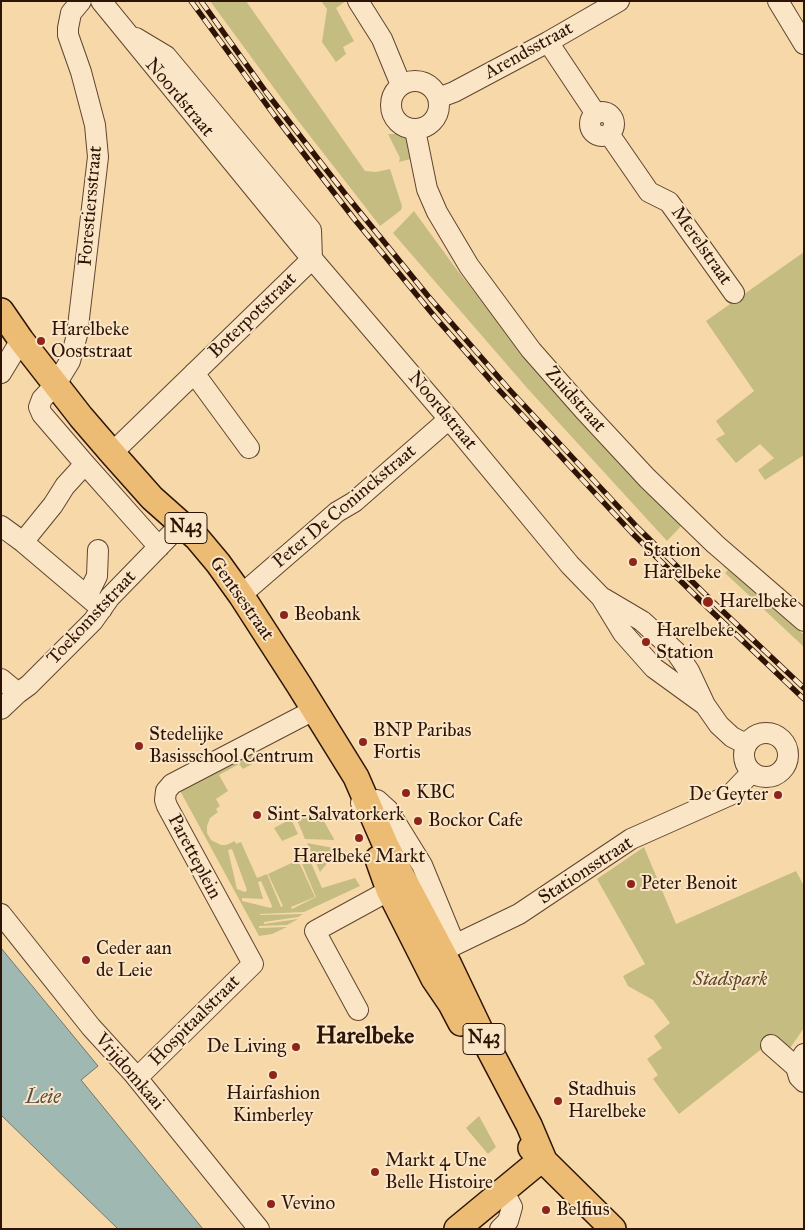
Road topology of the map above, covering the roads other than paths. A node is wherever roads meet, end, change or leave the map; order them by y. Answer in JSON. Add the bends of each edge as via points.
{"nodes":[{"id":1,"x":81,"y":1,"type":"edge"},
{"id":2,"x":101,"y":1,"type":"edge"},
{"id":3,"x":358,"y":1,"type":"edge"},
{"id":4,"x":619,"y":1,"type":"edge"},
{"id":5,"x":778,"y":1,"type":"edge"},
{"id":6,"x":548,"y":42,"type":"junction"},
{"id":7,"x":804,"y":44,"type":"edge"},
{"id":8,"x":401,"y":85,"type":"junction"},
{"id":9,"x":438,"y":98,"type":"junction"},
{"id":10,"x":416,"y":130,"type":"junction"},
{"id":11,"x":312,"y":259,"type":"junction"},
{"id":12,"x":734,"y":294,"type":"dead end"},
{"id":13,"x":1,"y":311,"type":"edge"},
{"id":14,"x":21,"y":340,"type":"junction"},
{"id":15,"x":1,"y":373,"type":"edge"},
{"id":16,"x":194,"y":373,"type":"junction"},
{"id":17,"x":56,"y":384,"type":"junction"},
{"id":18,"x":449,"y":419,"type":"junction"},
{"id":19,"x":249,"y":448,"type":"dead end"},
{"id":20,"x":112,"y":453,"type":"junction"},
{"id":21,"x":85,"y":464,"type":"junction"},
{"id":22,"x":181,"y":524,"type":"junction"},
{"id":23,"x":1,"y":526,"type":"edge"},
{"id":24,"x":22,"y":542,"type":"junction"},
{"id":25,"x":159,"y":547,"type":"junction"},
{"id":26,"x":98,"y":550,"type":"dead end"},
{"id":27,"x":241,"y":595,"type":"junction"},
{"id":28,"x":601,"y":597,"type":"junction"},
{"id":29,"x":94,"y":602,"type":"junction"},
{"id":30,"x":804,"y":621,"type":"edge"},
{"id":31,"x":1,"y":679,"type":"edge"},
{"id":32,"x":18,"y":692,"type":"junction"},
{"id":33,"x":705,"y":705,"type":"junction"},
{"id":34,"x":1,"y":710,"type":"edge"},
{"id":35,"x":314,"y":710,"type":"junction"},
{"id":36,"x":746,"y":744,"type":"junction"},
{"id":37,"x":796,"y":755,"type":"edge"},
{"id":38,"x":752,"y":772,"type":"junction"},
{"id":39,"x":364,"y":802,"type":"junction"},
{"id":40,"x":397,"y":886,"type":"junction"},
{"id":41,"x":1,"y":914,"type":"edge"},
{"id":42,"x":415,"y":940,"type":"junction"},
{"id":43,"x":448,"y":948,"type":"junction"},
{"id":44,"x":253,"y":964,"type":"joint"},
{"id":45,"x":358,"y":1010,"type":"dead end"},
{"id":46,"x":771,"y":1045,"type":"dead end"},
{"id":47,"x":801,"y":1068,"type":"edge"},
{"id":48,"x":136,"y":1078,"type":"junction"},
{"id":49,"x":543,"y":1158,"type":"junction"},
{"id":50,"x":506,"y":1196,"type":"junction"},
{"id":51,"x":259,"y":1229,"type":"edge"},
{"id":52,"x":457,"y":1229,"type":"edge"},
{"id":53,"x":500,"y":1229,"type":"edge"},
{"id":54,"x":614,"y":1229,"type":"edge"}],
"edges":[{"from":1,"to":17,"type":"street","name":"Forestiersstraat","via":[[71,13],[68,35],[95,124],[98,157],[77,335],[70,362]]},
{"from":2,"to":11,"type":"street","name":"Noordstraat","via":[[123,30],[173,63],[311,230]]},
{"from":3,"to":8,"type":"street","via":[[382,39]]},
{"from":4,"to":6,"type":"street","name":"Arendsstraat"},
{"from":5,"to":7,"type":"street"},
{"from":6,"to":9,"type":"street","name":"Arendsstraat"},
{"from":6,"to":12,"type":"street","name":"Merelstraat","via":[[596,114],[611,116],[614,125],[609,134],[649,192],[669,202]]},
{"from":8,"to":9,"type":"street","via":[[421,82],[434,90]]},
{"from":8,"to":10,"type":"street","via":[[393,94],[391,110],[398,123]]},
{"from":9,"to":10,"type":"street","via":[[435,119]]},
{"from":10,"to":30,"type":"street","name":"Zuidstraat","via":[[427,189],[437,212],[469,266],[531,350],[646,478]]},
{"from":11,"to":16,"type":"street","name":"Boterpotstraat"},
{"from":11,"to":18,"type":"street","name":"Noordstraat"},
{"from":13,"to":14,"type":"main road","name":"Gentsestraat","number":"N43"},
{"from":14,"to":15,"type":"street"},
{"from":14,"to":17,"type":"main road","name":"Gentsestraat","number":"N43"},
{"from":16,"to":19,"type":"street","name":"Boterpotstraat"},
{"from":16,"to":20,"type":"street","name":"Boterpotstraat"},
{"from":17,"to":20,"type":"main road","name":"Gentsestraat","number":"N43"},
{"from":17,"to":21,"type":"street","name":"Forestiersstraat","via":[[42,398],[39,407]]},
{"from":18,"to":27,"type":"street","name":"Peter De Coninckstraat"},
{"from":18,"to":28,"type":"street","name":"Noordstraat","via":[[570,565]]},
{"from":20,"to":22,"type":"main road","name":"Gentsestraat","number":"N43","via":[[152,498]]},
{"from":21,"to":24,"type":"street"},
{"from":21,"to":25,"type":"street"},
{"from":22,"to":25,"type":"street","name":"Toekomststraat"},
{"from":22,"to":27,"type":"main road","name":"Gentsestraat","number":"N43","via":[[197,538]]},
{"from":23,"to":24,"type":"street"},
{"from":24,"to":29,"type":"street"},
{"from":25,"to":29,"type":"street","name":"Toekomststraat","via":[[110,597]]},
{"from":26,"to":29,"type":"street"},
{"from":27,"to":35,"type":"main road","name":"Gentsestraat","number":"N43"},
{"from":28,"to":33,"type":"street","via":[[623,633],[654,668]]},
{"from":28,"to":33,"type":"street","via":[[642,621],[676,652],[690,671]]},
{"from":29,"to":32,"type":"street","name":"Toekomststraat","via":[[93,621]]},
{"from":31,"to":32,"type":"street"},
{"from":32,"to":34,"type":"street","name":"Toekomststraat"},
{"from":33,"to":36,"type":"street","via":[[725,732]]},
{"from":35,"to":39,"type":"main road","name":"Gentsestraat","number":"N43","via":[[347,763]]},
{"from":35,"to":44,"type":"street","name":"Paretteplein","via":[[172,784],[165,794],[167,806]]},
{"from":36,"to":37,"type":"street","via":[[759,734],[772,734]]},
{"from":36,"to":38,"type":"street","via":[[744,761]]},
{"from":37,"to":38,"type":"street","via":[[776,774],[763,777]]},
{"from":38,"to":43,"type":"street","name":"Stationsstraat","via":[[730,795],[631,840],[519,914]]},
{"from":39,"to":40,"type":"main road","name":"Gentsestraat","number":"N43","via":[[381,872]]},
{"from":39,"to":43,"type":"street","via":[[377,800],[388,810],[416,853]]},
{"from":40,"to":42,"type":"main road","name":"Gentsestraat","number":"N43"},
{"from":40,"to":43,"type":"main road","name":"Gentsestraat","number":"N43"},
{"from":40,"to":45,"type":"street","via":[[315,931]]},
{"from":41,"to":48,"type":"street","name":"Vrijdomkaai"},
{"from":42,"to":43,"type":"street","via":[[431,950]]},
{"from":42,"to":49,"type":"main road","number":"N43","via":[[434,980],[480,1056],[515,1135]]},
{"from":43,"to":49,"type":"main road","number":"N43","via":[[489,1049]]},
{"from":44,"to":48,"type":"street","name":"Hospitaalstraat"},
{"from":46,"to":47,"type":"street"},
{"from":48,"to":51,"type":"street","name":"Vrijdomkaai"},
{"from":49,"to":50,"type":"main road"},
{"from":49,"to":54,"type":"main road","number":"N43"},
{"from":50,"to":52,"type":"main road"},
{"from":50,"to":53,"type":"street","via":[[512,1207],[508,1221]]}]}
